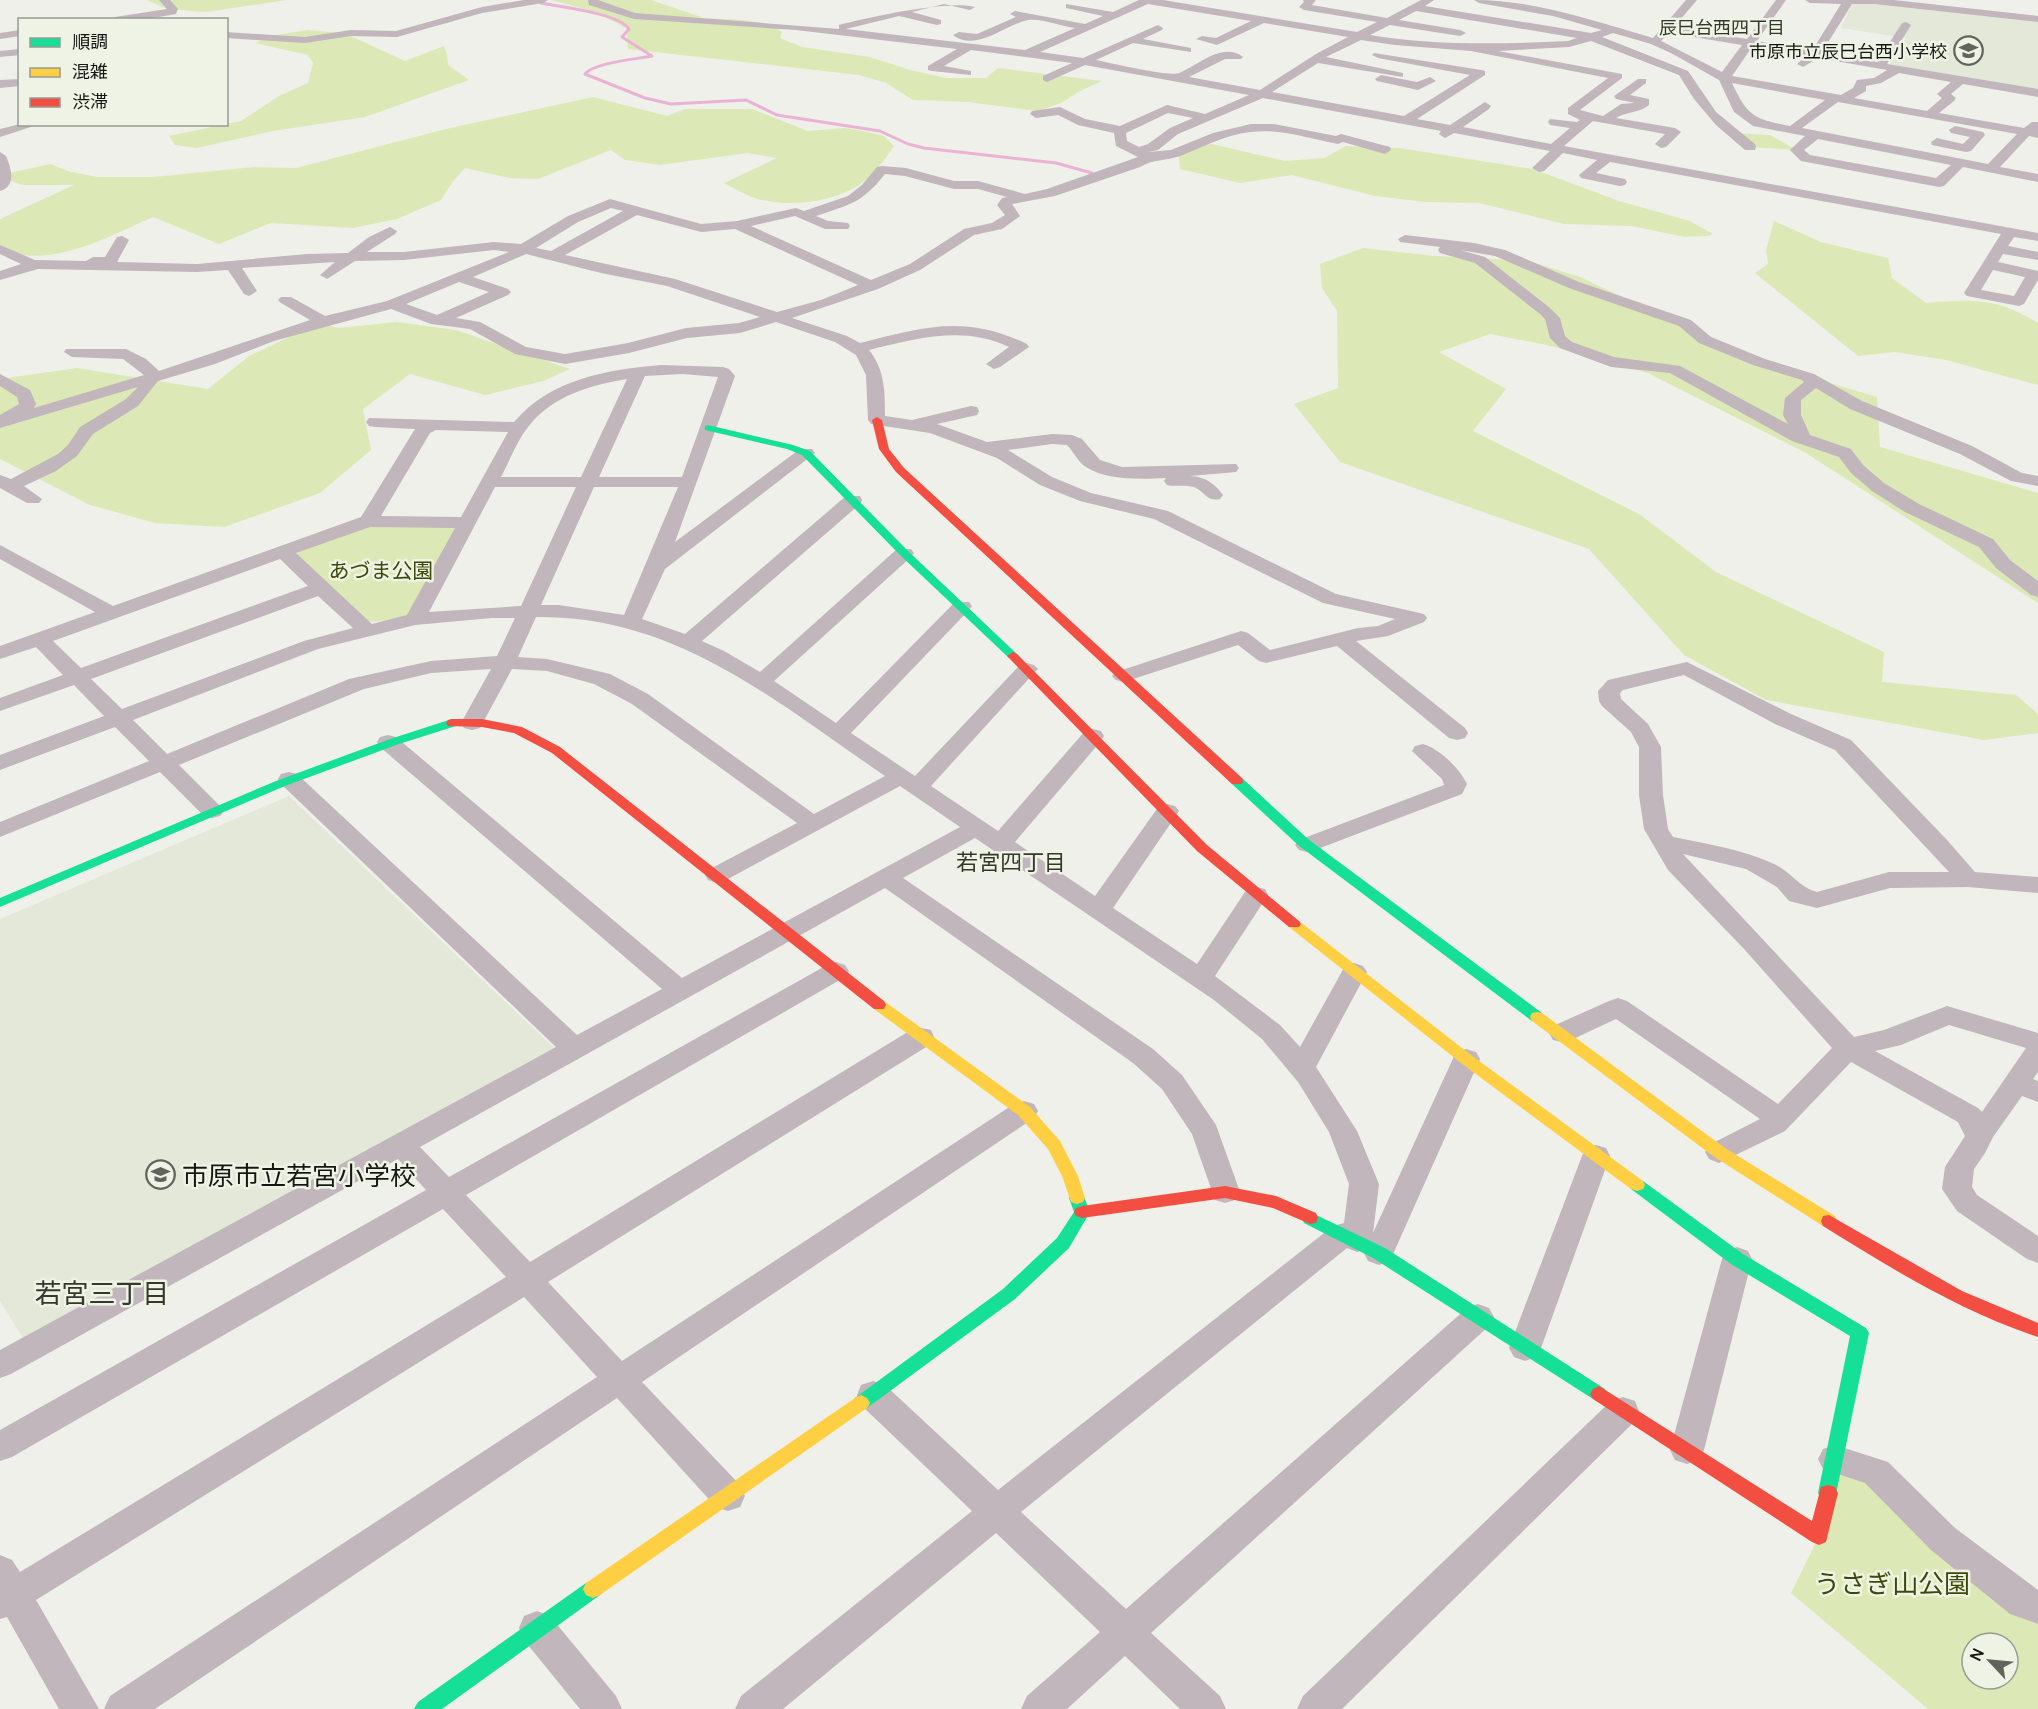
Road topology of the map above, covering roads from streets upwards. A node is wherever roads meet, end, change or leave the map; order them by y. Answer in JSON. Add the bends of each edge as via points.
{"nodes":[{"id":1,"x":164,"y":0,"type":"edge"},
{"id":2,"x":543,"y":0,"type":"edge"},
{"id":3,"x":593,"y":0,"type":"edge"},
{"id":4,"x":1147,"y":0,"type":"edge"},
{"id":5,"x":1212,"y":0,"type":"edge"},
{"id":6,"x":1308,"y":0,"type":"edge"},
{"id":7,"x":1429,"y":0,"type":"edge"},
{"id":8,"x":1479,"y":0,"type":"edge"},
{"id":9,"x":1692,"y":0,"type":"edge"},
{"id":10,"x":1781,"y":0,"type":"edge"},
{"id":11,"x":1810,"y":0,"type":"edge"},
{"id":12,"x":1851,"y":0,"type":"edge"},
{"id":13,"x":1978,"y":0,"type":"edge"},
{"id":14,"x":942,"y":1,"type":"edge"},
{"id":15,"x":1499,"y":1,"type":"edge"},
{"id":16,"x":1070,"y":6,"type":"dead end"},
{"id":17,"x":1252,"y":6,"type":"dead end"},
{"id":18,"x":970,"y":7,"type":"dead end"},
{"id":19,"x":1195,"y":8,"type":"junction"},
{"id":20,"x":1416,"y":8,"type":"junction"},
{"id":21,"x":1960,"y":10,"type":"junction"},
{"id":22,"x":899,"y":13,"type":"junction"},
{"id":23,"x":1015,"y":14,"type":"dead end"},
{"id":24,"x":1114,"y":15,"type":"junction"},
{"id":25,"x":1234,"y":15,"type":"junction"},
{"id":26,"x":173,"y":16,"type":"edge"},
{"id":27,"x":1027,"y":17,"type":"junction"},
{"id":28,"x":1474,"y":17,"type":"junction"},
{"id":29,"x":144,"y":18,"type":"edge"},
{"id":30,"x":875,"y":19,"type":"junction"},
{"id":31,"x":2038,"y":19,"type":"edge"},
{"id":32,"x":1264,"y":20,"type":"junction"},
{"id":33,"x":1101,"y":21,"type":"junction"},
{"id":34,"x":1390,"y":21,"type":"junction"},
{"id":35,"x":937,"y":22,"type":"dead end"},
{"id":36,"x":896,"y":24,"type":"dead end"},
{"id":37,"x":1285,"y":24,"type":"junction"},
{"id":38,"x":1209,"y":25,"type":"dead end"},
{"id":39,"x":1906,"y":25,"type":"dead end"},
{"id":40,"x":1086,"y":27,"type":"junction"},
{"id":41,"x":1613,"y":30,"type":"junction"},
{"id":42,"x":1667,"y":30,"type":"junction"},
{"id":43,"x":832,"y":31,"type":"junction"},
{"id":44,"x":1446,"y":31,"type":"junction"},
{"id":45,"x":1267,"y":32,"type":"dead end"},
{"id":46,"x":18,"y":33,"type":"edge"},
{"id":47,"x":230,"y":35,"type":"edge"},
{"id":48,"x":0,"y":36,"type":"edge"},
{"id":49,"x":1360,"y":36,"type":"junction"},
{"id":50,"x":950,"y":37,"type":"junction"},
{"id":51,"x":1227,"y":37,"type":"junction"},
{"id":52,"x":1592,"y":37,"type":"junction"},
{"id":53,"x":1202,"y":39,"type":"dead end"},
{"id":54,"x":1132,"y":40,"type":"junction"},
{"id":55,"x":915,"y":41,"type":"junction"},
{"id":56,"x":1248,"y":41,"type":"dead end"},
{"id":57,"x":1655,"y":42,"type":"junction"},
{"id":58,"x":1748,"y":43,"type":"junction"},
{"id":59,"x":935,"y":44,"type":"junction"},
{"id":60,"x":1425,"y":45,"type":"junction"},
{"id":61,"x":1535,"y":46,"type":"junction"},
{"id":62,"x":969,"y":47,"type":"junction"},
{"id":63,"x":1337,"y":48,"type":"junction"},
{"id":64,"x":1479,"y":48,"type":"junction"},
{"id":65,"x":1575,"y":49,"type":"junction"},
{"id":66,"x":1593,"y":51,"type":"dead end"},
{"id":67,"x":18,"y":52,"type":"edge"},
{"id":68,"x":1027,"y":53,"type":"junction"},
{"id":69,"x":0,"y":54,"type":"edge"},
{"id":70,"x":1815,"y":55,"type":"junction"},
{"id":71,"x":1237,"y":57,"type":"dead end"},
{"id":72,"x":1316,"y":59,"type":"junction"},
{"id":73,"x":1085,"y":61,"type":"junction"},
{"id":74,"x":1012,"y":62,"type":"dead end"},
{"id":75,"x":1554,"y":65,"type":"junction"},
{"id":76,"x":1791,"y":66,"type":"dead end"},
{"id":77,"x":1880,"y":66,"type":"junction"},
{"id":78,"x":1634,"y":67,"type":"dead end"},
{"id":79,"x":1366,"y":68,"type":"junction"},
{"id":80,"x":1897,"y":69,"type":"junction"},
{"id":81,"x":1145,"y":72,"type":"junction"},
{"id":82,"x":1777,"y":72,"type":"dead end"},
{"id":83,"x":967,"y":73,"type":"dead end"},
{"id":84,"x":1540,"y":76,"type":"dead end"},
{"id":85,"x":1618,"y":76,"type":"junction"},
{"id":86,"x":1654,"y":76,"type":"dead end"},
{"id":87,"x":1047,"y":78,"type":"dead end"},
{"id":88,"x":1179,"y":78,"type":"junction"},
{"id":89,"x":1724,"y":78,"type":"junction"},
{"id":90,"x":1960,"y":80,"type":"junction"},
{"id":91,"x":18,"y":82,"type":"edge"},
{"id":92,"x":0,"y":84,"type":"edge"},
{"id":93,"x":1763,"y":85,"type":"junction"},
{"id":94,"x":1799,"y":91,"type":"junction"},
{"id":95,"x":2038,"y":93,"type":"edge"},
{"id":96,"x":1262,"y":94,"type":"junction"},
{"id":97,"x":1839,"y":98,"type":"junction"},
{"id":98,"x":1244,"y":101,"type":"junction"},
{"id":99,"x":1783,"y":102,"type":"dead end"},
{"id":100,"x":1485,"y":106,"type":"dead end"},
{"id":101,"x":1824,"y":106,"type":"junction"},
{"id":102,"x":1266,"y":108,"type":"dead end"},
{"id":103,"x":1224,"y":109,"type":"junction"},
{"id":104,"x":1555,"y":109,"type":"dead end"},
{"id":105,"x":1767,"y":113,"type":"dead end"},
{"id":106,"x":1036,"y":114,"type":"dead end"},
{"id":107,"x":1377,"y":115,"type":"junction"},
{"id":108,"x":1929,"y":115,"type":"junction"},
{"id":109,"x":1203,"y":117,"type":"junction"},
{"id":110,"x":1577,"y":117,"type":"junction"},
{"id":111,"x":1252,"y":119,"type":"dead end"},
{"id":112,"x":1606,"y":119,"type":"junction"},
{"id":113,"x":1673,"y":119,"type":"dead end"},
{"id":114,"x":1752,"y":119,"type":"junction"},
{"id":115,"x":1807,"y":119,"type":"junction"},
{"id":116,"x":1405,"y":120,"type":"junction"},
{"id":117,"x":1717,"y":121,"type":"junction"},
{"id":118,"x":1554,"y":122,"type":"dead end"},
{"id":119,"x":1830,"y":123,"type":"dead end"},
{"id":120,"x":2038,"y":124,"type":"edge"},
{"id":121,"x":26,"y":126,"type":"edge"},
{"id":122,"x":1453,"y":129,"type":"junction"},
{"id":123,"x":1662,"y":129,"type":"junction"},
{"id":124,"x":1792,"y":130,"type":"junction"},
{"id":125,"x":1120,"y":131,"type":"junction"},
{"id":126,"x":1543,"y":131,"type":"dead end"},
{"id":127,"x":0,"y":133,"type":"edge"},
{"id":128,"x":2032,"y":133,"type":"edge"},
{"id":129,"x":1569,"y":135,"type":"junction"},
{"id":130,"x":1815,"y":135,"type":"junction"},
{"id":131,"x":1163,"y":139,"type":"junction"},
{"id":132,"x":1921,"y":139,"type":"dead end"},
{"id":133,"x":1336,"y":141,"type":"junction"},
{"id":134,"x":1864,"y":144,"type":"junction"},
{"id":135,"x":1454,"y":145,"type":"dead end"},
{"id":136,"x":1750,"y":147,"type":"dead end"},
{"id":137,"x":1557,"y":149,"type":"junction"},
{"id":138,"x":1385,"y":150,"type":"dead end"},
{"id":139,"x":1912,"y":153,"type":"junction"},
{"id":140,"x":1142,"y":154,"type":"junction"},
{"id":141,"x":0,"y":156,"type":"edge"},
{"id":142,"x":1607,"y":158,"type":"junction"},
{"id":143,"x":2032,"y":162,"type":"dead end"},
{"id":144,"x":1960,"y":163,"type":"junction"},
{"id":145,"x":1642,"y":164,"type":"junction"},
{"id":146,"x":1841,"y":165,"type":"junction"},
{"id":147,"x":1539,"y":168,"type":"dead end"},
{"id":148,"x":1991,"y":169,"type":"junction"},
{"id":149,"x":1888,"y":174,"type":"junction"},
{"id":150,"x":2019,"y":174,"type":"junction"},
{"id":151,"x":2038,"y":178,"type":"edge"},
{"id":152,"x":1620,"y":182,"type":"dead end"},
{"id":153,"x":0,"y":187,"type":"edge"},
{"id":154,"x":1022,"y":197,"type":"junction"},
{"id":155,"x":635,"y":210,"type":"junction"},
{"id":156,"x":805,"y":215,"type":"junction"},
{"id":157,"x":737,"y":225,"type":"junction"},
{"id":158,"x":843,"y":226,"type":"dead end"},
{"id":159,"x":390,"y":231,"type":"dead end"},
{"id":160,"x":2010,"y":231,"type":"junction"},
{"id":161,"x":2038,"y":237,"type":"edge"},
{"id":162,"x":1405,"y":239,"type":"dead end"},
{"id":163,"x":122,"y":240,"type":"dead end"},
{"id":164,"x":0,"y":249,"type":"edge"},
{"id":165,"x":525,"y":249,"type":"junction"},
{"id":166,"x":1998,"y":249,"type":"junction"},
{"id":167,"x":1445,"y":250,"type":"dead end"},
{"id":168,"x":404,"y":256,"type":"junction"},
{"id":169,"x":553,"y":256,"type":"junction"},
{"id":170,"x":2038,"y":256,"type":"edge"},
{"id":171,"x":350,"y":258,"type":"junction"},
{"id":172,"x":33,"y":264,"type":"junction"},
{"id":173,"x":233,"y":265,"type":"junction"},
{"id":174,"x":1989,"y":265,"type":"dead end"},
{"id":175,"x":0,"y":276,"type":"edge"},
{"id":176,"x":327,"y":276,"type":"dead end"},
{"id":177,"x":458,"y":277,"type":"junction"},
{"id":178,"x":873,"y":286,"type":"junction"},
{"id":179,"x":429,"y":288,"type":"junction"},
{"id":180,"x":249,"y":291,"type":"dead end"},
{"id":181,"x":286,"y":300,"type":"dead end"},
{"id":182,"x":392,"y":304,"type":"junction"},
{"id":183,"x":775,"y":317,"type":"junction"},
{"id":184,"x":323,"y":321,"type":"junction"},
{"id":185,"x":437,"y":321,"type":"junction"},
{"id":186,"x":857,"y":348,"type":"junction"},
{"id":187,"x":72,"y":352,"type":"dead end"},
{"id":188,"x":994,"y":364,"type":"dead end"},
{"id":189,"x":638,"y":373,"type":"junction"},
{"id":190,"x":153,"y":378,"type":"junction"},
{"id":191,"x":0,"y":379,"type":"edge"},
{"id":192,"x":1815,"y":381,"type":"junction"},
{"id":193,"x":971,"y":411,"type":"dead end"},
{"id":194,"x":877,"y":420,"type":"junction"},
{"id":195,"x":375,"y":422,"type":"dead end"},
{"id":196,"x":0,"y":423,"type":"edge"},
{"id":197,"x":913,"y":424,"type":"junction"},
{"id":198,"x":433,"y":425,"type":"junction"},
{"id":199,"x":519,"y":427,"type":"junction"},
{"id":200,"x":708,"y":428,"type":"junction"},
{"id":201,"x":1803,"y":439,"type":"junction"},
{"id":202,"x":985,"y":447,"type":"junction"},
{"id":203,"x":806,"y":453,"type":"junction"},
{"id":204,"x":1230,"y":468,"type":"dead end"},
{"id":205,"x":1126,"y":473,"type":"junction"},
{"id":206,"x":2038,"y":481,"type":"edge"},
{"id":207,"x":490,"y":482,"type":"junction"},
{"id":208,"x":589,"y":482,"type":"junction"},
{"id":209,"x":689,"y":482,"type":"junction"},
{"id":210,"x":5,"y":483,"type":"edge"},
{"id":211,"x":1214,"y":495,"type":"dead end"},
{"id":212,"x":33,"y":499,"type":"dead end"},
{"id":213,"x":853,"y":500,"type":"junction"},
{"id":214,"x":368,"y":521,"type":"junction"},
{"id":215,"x":466,"y":523,"type":"junction"},
{"id":216,"x":0,"y":551,"type":"edge"},
{"id":217,"x":283,"y":552,"type":"junction"},
{"id":218,"x":904,"y":553,"type":"junction"},
{"id":219,"x":656,"y":566,"type":"junction"},
{"id":220,"x":321,"y":588,"type":"junction"},
{"id":221,"x":2038,"y":591,"type":"edge"},
{"id":222,"x":962,"y":606,"type":"junction"},
{"id":223,"x":528,"y":611,"type":"junction"},
{"id":224,"x":112,"y":613,"type":"junction"},
{"id":225,"x":415,"y":619,"type":"junction"},
{"id":226,"x":631,"y":622,"type":"junction"},
{"id":227,"x":367,"y":630,"type":"junction"},
{"id":228,"x":1340,"y":638,"type":"junction"},
{"id":229,"x":39,"y":639,"type":"junction"},
{"id":230,"x":688,"y":642,"type":"junction"},
{"id":231,"x":0,"y":653,"type":"edge"},
{"id":232,"x":505,"y":662,"type":"junction"},
{"id":233,"x":1027,"y":669,"type":"junction"},
{"id":234,"x":1123,"y":676,"type":"junction"},
{"id":235,"x":77,"y":677,"type":"junction"},
{"id":236,"x":761,"y":682,"type":"junction"},
{"id":237,"x":0,"y":705,"type":"edge"},
{"id":238,"x":118,"y":718,"type":"junction"},
{"id":239,"x":472,"y":723,"type":"junction"},
{"id":240,"x":1457,"y":733,"type":"dead end"},
{"id":241,"x":838,"y":734,"type":"junction"},
{"id":242,"x":1093,"y":736,"type":"junction"},
{"id":243,"x":388,"y":742,"type":"junction"},
{"id":244,"x":1423,"y":751,"type":"dead end"},
{"id":245,"x":0,"y":763,"type":"edge"},
{"id":246,"x":164,"y":764,"type":"junction"},
{"id":247,"x":289,"y":779,"type":"junction"},
{"id":248,"x":909,"y":782,"type":"junction"},
{"id":249,"x":212,"y":811,"type":"junction"},
{"id":250,"x":1167,"y":811,"type":"junction"},
{"id":251,"x":812,"y":823,"type":"junction"},
{"id":252,"x":977,"y":827,"type":"junction"},
{"id":253,"x":0,"y":830,"type":"edge"},
{"id":254,"x":1001,"y":843,"type":"junction"},
{"id":255,"x":1665,"y":843,"type":"junction"},
{"id":256,"x":1307,"y":845,"type":"junction"},
{"id":257,"x":717,"y":875,"type":"junction"},
{"id":258,"x":885,"y":877,"type":"junction"},
{"id":259,"x":1968,"y":879,"type":"junction"},
{"id":260,"x":2038,"y":885,"type":"edge"},
{"id":261,"x":1256,"y":895,"type":"junction"},
{"id":262,"x":0,"y":903,"type":"edge"},
{"id":263,"x":1099,"y":909,"type":"junction"},
{"id":264,"x":786,"y":931,"type":"junction"},
{"id":265,"x":836,"y":971,"type":"junction"},
{"id":266,"x":1354,"y":972,"type":"junction"},
{"id":267,"x":1200,"y":979,"type":"junction"},
{"id":268,"x":680,"y":990,"type":"junction"},
{"id":269,"x":1562,"y":1033,"type":"junction"},
{"id":270,"x":921,"y":1037,"type":"junction"},
{"id":271,"x":2038,"y":1042,"type":"edge"},
{"id":272,"x":574,"y":1048,"type":"junction"},
{"id":273,"x":1848,"y":1048,"type":"junction"},
{"id":274,"x":2038,"y":1050,"type":"edge"},
{"id":275,"x":1466,"y":1059,"type":"junction"},
{"id":276,"x":1302,"y":1068,"type":"junction"},
{"id":277,"x":2027,"y":1087,"type":"edge"},
{"id":278,"x":1024,"y":1112,"type":"junction"},
{"id":279,"x":1780,"y":1119,"type":"junction"},
{"id":280,"x":1980,"y":1133,"type":"junction"},
{"id":281,"x":401,"y":1144,"type":"junction"},
{"id":282,"x":1719,"y":1152,"type":"junction"},
{"id":283,"x":1596,"y":1156,"type":"junction"},
{"id":284,"x":1225,"y":1192,"type":"junction"},
{"id":285,"x":447,"y":1193,"type":"junction"},
{"id":286,"x":1082,"y":1212,"type":"junction"},
{"id":287,"x":1360,"y":1242,"type":"junction"},
{"id":288,"x":2038,"y":1251,"type":"edge"},
{"id":289,"x":1737,"y":1259,"type":"junction"},
{"id":290,"x":527,"y":1279,"type":"junction"},
{"id":291,"x":1478,"y":1317,"type":"junction"},
{"id":292,"x":2038,"y":1330,"type":"edge"},
{"id":293,"x":1525,"y":1348,"type":"junction"},
{"id":294,"x":1,"y":1362,"type":"edge"},
{"id":295,"x":620,"y":1379,"type":"junction"},
{"id":296,"x":873,"y":1395,"type":"junction"},
{"id":297,"x":1623,"y":1411,"type":"junction"},
{"id":298,"x":0,"y":1447,"type":"edge"},
{"id":299,"x":1687,"y":1450,"type":"junction"},
{"id":300,"x":1835,"y":1459,"type":"junction"},
{"id":301,"x":728,"y":1496,"type":"junction"},
{"id":302,"x":997,"y":1512,"type":"junction"},
{"id":303,"x":5,"y":1590,"type":"edge"},
{"id":304,"x":2038,"y":1607,"type":"edge"},
{"id":305,"x":537,"y":1628,"type":"junction"},
{"id":306,"x":1126,"y":1633,"type":"junction"},
{"id":307,"x":80,"y":1709,"type":"edge"},
{"id":308,"x":123,"y":1709,"type":"edge"},
{"id":309,"x":425,"y":1709,"type":"edge"},
{"id":310,"x":603,"y":1709,"type":"edge"},
{"id":311,"x":754,"y":1709,"type":"edge"},
{"id":312,"x":1040,"y":1709,"type":"edge"},
{"id":313,"x":1208,"y":1709,"type":"edge"},
{"id":314,"x":1316,"y":1709,"type":"edge"}],
"edges":[{"from":1,"to":26,"type":"street","via":[[173,9]]},
{"from":2,"to":47,"type":"street","via":[[482,10],[397,34],[351,33],[305,40]]},
{"from":3,"to":43,"type":"street","via":[[634,16]]},
{"from":4,"to":19,"type":"street"},
{"from":4,"to":24,"type":"street"},
{"from":5,"to":19,"type":"street"},
{"from":6,"to":34,"type":"street","via":[[1311,1],[1304,7]]},
{"from":7,"to":20,"type":"street"},
{"from":8,"to":15,"type":"street"},
{"from":9,"to":42,"type":"street"},
{"from":10,"to":58,"type":"street"},
{"from":11,"to":12,"type":"street"},
{"from":12,"to":21,"type":"street"},
{"from":12,"to":70,"type":"street"},
{"from":13,"to":21,"type":"street"},
{"from":14,"to":18,"type":"street"},
{"from":14,"to":22,"type":"street"},
{"from":15,"to":41,"type":"street"},
{"from":16,"to":24,"type":"street"},
{"from":17,"to":25,"type":"street"},
{"from":19,"to":25,"type":"street"},
{"from":20,"to":28,"type":"street"},
{"from":20,"to":34,"type":"street"},
{"from":21,"to":31,"type":"street"},
{"from":22,"to":30,"type":"street"},
{"from":22,"to":35,"type":"street"},
{"from":23,"to":27,"type":"street"},
{"from":24,"to":33,"type":"street"},
{"from":25,"to":32,"type":"street"},
{"from":25,"to":38,"type":"street"},
{"from":26,"to":29,"type":"street"},
{"from":27,"to":40,"type":"street"},
{"from":27,"to":50,"type":"street","via":[[978,37]]},
{"from":28,"to":44,"type":"street"},
{"from":28,"to":52,"type":"street"},
{"from":30,"to":36,"type":"street"},
{"from":30,"to":43,"type":"street"},
{"from":32,"to":37,"type":"street"},
{"from":32,"to":51,"type":"street"},
{"from":33,"to":40,"type":"street"},
{"from":33,"to":54,"type":"street","via":[[1156,29]]},
{"from":34,"to":44,"type":"street"},
{"from":34,"to":49,"type":"street"},
{"from":37,"to":45,"type":"street"},
{"from":37,"to":49,"type":"street"},
{"from":39,"to":77,"type":"street"},
{"from":40,"to":68,"type":"street"},
{"from":41,"to":52,"type":"street"},
{"from":41,"to":57,"type":"street"},
{"from":42,"to":57,"type":"street"},
{"from":42,"to":58,"type":"street"},
{"from":43,"to":55,"type":"street"},
{"from":44,"to":60,"type":"street"},
{"from":44,"to":61,"type":"street"},
{"from":46,"to":48,"type":"street"},
{"from":49,"to":60,"type":"street"},
{"from":49,"to":63,"type":"street"},
{"from":50,"to":55,"type":"street","via":[[932,34]]},
{"from":50,"to":59,"type":"street"},
{"from":51,"to":53,"type":"street","via":[[1217,42]]},
{"from":51,"to":56,"type":"street"},
{"from":52,"to":65,"type":"street"},
{"from":52,"to":117,"type":"street","via":[[1684,73],[1698,100]]},
{"from":54,"to":73,"type":"street"},
{"from":54,"to":81,"type":"street","via":[[1186,50]]},
{"from":55,"to":59,"type":"street"},
{"from":57,"to":89,"type":"street"},
{"from":58,"to":70,"type":"street"},
{"from":58,"to":89,"type":"street"},
{"from":59,"to":62,"type":"street"},
{"from":60,"to":64,"type":"street"},
{"from":61,"to":64,"type":"street"},
{"from":61,"to":65,"type":"street"},
{"from":62,"to":68,"type":"street"},
{"from":62,"to":83,"type":"street","via":[[932,68]]},
{"from":63,"to":72,"type":"street"},
{"from":63,"to":116,"type":"street","via":[[1481,73]]},
{"from":64,"to":75,"type":"street","via":[[1476,50]]},
{"from":65,"to":66,"type":"street"},
{"from":67,"to":69,"type":"street"},
{"from":68,"to":73,"type":"street"},
{"from":68,"to":74,"type":"street"},
{"from":70,"to":76,"type":"street","via":[[1799,68]]},
{"from":70,"to":77,"type":"street"},
{"from":71,"to":88,"type":"street","via":[[1222,55]]},
{"from":72,"to":79,"type":"street"},
{"from":72,"to":96,"type":"street"},
{"from":73,"to":81,"type":"street"},
{"from":73,"to":87,"type":"street"},
{"from":75,"to":84,"type":"street"},
{"from":75,"to":85,"type":"street"},
{"from":77,"to":80,"type":"street"},
{"from":78,"to":86,"type":"street"},
{"from":79,"to":79,"type":"street","via":[[1349,77],[1418,86],[1430,81]]},
{"from":80,"to":90,"type":"street"},
{"from":80,"to":97,"type":"street","via":[[1877,81],[1862,83],[1858,87],[1862,88]]},
{"from":81,"to":88,"type":"street"},
{"from":82,"to":93,"type":"street"},
{"from":85,"to":110,"type":"street"},
{"from":85,"to":112,"type":"street","via":[[1642,81],[1620,96],[1646,102],[1639,107],[1625,106]]},
{"from":88,"to":96,"type":"street"},
{"from":89,"to":93,"type":"street"},
{"from":89,"to":114,"type":"street","via":[[1738,109]]},
{"from":90,"to":95,"type":"street"},
{"from":90,"to":108,"type":"street","via":[[1943,94],[1950,98]]},
{"from":91,"to":92,"type":"street"},
{"from":93,"to":94,"type":"street"},
{"from":94,"to":97,"type":"street"},
{"from":94,"to":99,"type":"street"},
{"from":96,"to":98,"type":"street"},
{"from":96,"to":107,"type":"street"},
{"from":97,"to":101,"type":"street"},
{"from":97,"to":108,"type":"street"},
{"from":98,"to":102,"type":"street"},
{"from":98,"to":103,"type":"street"},
{"from":100,"to":122,"type":"street"},
{"from":101,"to":115,"type":"street"},
{"from":101,"to":132,"type":"street","via":[[1979,135],[1966,148]]},
{"from":103,"to":109,"type":"street"},
{"from":103,"to":111,"type":"street"},
{"from":104,"to":110,"type":"street"},
{"from":105,"to":114,"type":"street"},
{"from":106,"to":125,"type":"street","via":[[1060,111],[1082,122]]},
{"from":107,"to":116,"type":"street"},
{"from":107,"to":133,"type":"street"},
{"from":108,"to":128,"type":"street"},
{"from":109,"to":125,"type":"street","via":[[1167,110]]},
{"from":109,"to":131,"type":"street"},
{"from":110,"to":112,"type":"street"},
{"from":110,"to":118,"type":"street"},
{"from":110,"to":129,"type":"street"},
{"from":112,"to":123,"type":"street"},
{"from":113,"to":123,"type":"street"},
{"from":114,"to":117,"type":"street"},
{"from":114,"to":124,"type":"street"},
{"from":115,"to":119,"type":"street"},
{"from":115,"to":124,"type":"street"},
{"from":116,"to":122,"type":"street"},
{"from":117,"to":136,"type":"street"},
{"from":120,"to":128,"type":"street"},
{"from":121,"to":127,"type":"street"},
{"from":122,"to":135,"type":"street","via":[[1433,142]]},
{"from":122,"to":137,"type":"street"},
{"from":123,"to":145,"type":"street","via":[[1675,132]]},
{"from":124,"to":130,"type":"street"},
{"from":125,"to":131,"type":"street"},
{"from":125,"to":140,"type":"street","via":[[1121,143]]},
{"from":126,"to":129,"type":"street"},
{"from":128,"to":148,"type":"street"},
{"from":129,"to":137,"type":"street"},
{"from":130,"to":134,"type":"street"},
{"from":130,"to":146,"type":"street","via":[[1796,150],[1806,158]]},
{"from":131,"to":140,"type":"street"},
{"from":133,"to":138,"type":"street"},
{"from":133,"to":140,"type":"street","via":[[1274,128],[1251,128],[1217,136],[1173,154]]},
{"from":134,"to":139,"type":"street"},
{"from":134,"to":146,"type":"street"},
{"from":137,"to":142,"type":"street"},
{"from":137,"to":147,"type":"street"},
{"from":139,"to":144,"type":"street"},
{"from":139,"to":149,"type":"street"},
{"from":140,"to":154,"type":"street","via":[[1105,176],[1050,194]]},
{"from":141,"to":153,"type":"street","via":[[6,176]]},
{"from":142,"to":145,"type":"street"},
{"from":142,"to":152,"type":"street","via":[[1586,175]]},
{"from":143,"to":150,"type":"street"},
{"from":144,"to":148,"type":"street"},
{"from":144,"to":149,"type":"street","via":[[1939,183]]},
{"from":145,"to":160,"type":"street"},
{"from":146,"to":149,"type":"street"},
{"from":148,"to":150,"type":"street"},
{"from":150,"to":151,"type":"street"},
{"from":154,"to":156,"type":"street","via":[[978,185],[954,185],[882,170],[853,199]]},
{"from":154,"to":178,"type":"street","via":[[1007,201],[1004,205],[1013,216],[998,226],[969,232],[915,267]]},
{"from":155,"to":157,"type":"street","via":[[701,228]]},
{"from":155,"to":165,"type":"street","via":[[610,203],[573,219]]},
{"from":155,"to":169,"type":"street"},
{"from":156,"to":157,"type":"street","via":[[788,213]]},
{"from":156,"to":158,"type":"street","via":[[825,225]]},
{"from":157,"to":178,"type":"street"},
{"from":159,"to":171,"type":"street"},
{"from":160,"to":161,"type":"street"},
{"from":160,"to":166,"type":"street"},
{"from":162,"to":192,"type":"street","via":[[1500,253],[1574,285],[1685,323],[1705,340]]},
{"from":163,"to":172,"type":"street","via":[[110,261]]},
{"from":164,"to":172,"type":"street"},
{"from":165,"to":168,"type":"street","via":[[494,246]]},
{"from":165,"to":169,"type":"street"},
{"from":165,"to":177,"type":"street"},
{"from":166,"to":170,"type":"street"},
{"from":166,"to":174,"type":"street"},
{"from":167,"to":201,"type":"street","via":[[1480,260],[1545,310],[1558,338],[1566,345],[1611,362],[1674,369]]},
{"from":168,"to":171,"type":"street"},
{"from":168,"to":179,"type":"street","via":[[410,276]]},
{"from":169,"to":183,"type":"street","via":[[670,282]]},
{"from":171,"to":173,"type":"street"},
{"from":171,"to":176,"type":"street"},
{"from":172,"to":173,"type":"street","via":[[197,268]]},
{"from":172,"to":175,"type":"street"},
{"from":173,"to":180,"type":"street"},
{"from":177,"to":179,"type":"street"},
{"from":177,"to":185,"type":"street","via":[[503,292]]},
{"from":178,"to":183,"type":"street"},
{"from":179,"to":182,"type":"street"},
{"from":181,"to":184,"type":"street"},
{"from":182,"to":184,"type":"street"},
{"from":182,"to":185,"type":"street"},
{"from":183,"to":185,"type":"street","via":[[740,328],[686,333],[651,344],[565,359],[521,351],[474,325]]},
{"from":183,"to":186,"type":"street"},
{"from":184,"to":190,"type":"street"},
{"from":186,"to":188,"type":"street","via":[[962,330],[987,333],[1021,347]]},
{"from":186,"to":194,"type":"street","via":[[869,362],[876,386]]},
{"from":187,"to":190,"type":"street","via":[[126,354],[140,362]]},
{"from":189,"to":199,"type":"street","via":[[610,375],[556,394]]},
{"from":189,"to":200,"type":"street","via":[[681,369],[723,372],[727,376]]},
{"from":189,"to":208,"type":"street"},
{"from":190,"to":196,"type":"street"},
{"from":190,"to":210,"type":"street","via":[[130,406],[79,436],[74,449],[44,469]]},
{"from":191,"to":196,"type":"street","via":[[24,393],[28,404]]},
{"from":192,"to":201,"type":"street","via":[[1793,398],[1792,415]]},
{"from":192,"to":206,"type":"street","via":[[1856,405],[1966,450],[2017,477]]},
{"from":193,"to":197,"type":"street"},
{"from":194,"to":197,"type":"street"},
{"from":194,"to":234,"type":"street","via":[[880,444],[895,464]]},
{"from":195,"to":198,"type":"street"},
{"from":197,"to":202,"type":"street"},
{"from":198,"to":199,"type":"street"},
{"from":198,"to":214,"type":"street","via":[[423,430]]},
{"from":199,"to":207,"type":"street"},
{"from":200,"to":203,"type":"street"},
{"from":200,"to":209,"type":"street"},
{"from":201,"to":221,"type":"street","via":[[1845,453],[1878,487],[1986,543],[2003,564]]},
{"from":202,"to":205,"type":"street","via":[[1072,441],[1096,465]]},
{"from":202,"to":228,"type":"street","via":[[1046,481],[1086,497],[1161,515],[1330,599],[1417,618],[1381,632]]},
{"from":203,"to":213,"type":"street"},
{"from":203,"to":219,"type":"street"},
{"from":204,"to":205,"type":"street"},
{"from":205,"to":211,"type":"street","via":[[1148,479],[1200,482]]},
{"from":207,"to":208,"type":"street"},
{"from":207,"to":215,"type":"street"},
{"from":208,"to":209,"type":"street"},
{"from":208,"to":223,"type":"street"},
{"from":209,"to":219,"type":"street"},
{"from":210,"to":212,"type":"street"},
{"from":213,"to":218,"type":"street"},
{"from":213,"to":230,"type":"street"},
{"from":214,"to":215,"type":"street"},
{"from":214,"to":217,"type":"street"},
{"from":215,"to":225,"type":"street"},
{"from":216,"to":224,"type":"street"},
{"from":217,"to":220,"type":"street"},
{"from":217,"to":224,"type":"street"},
{"from":218,"to":222,"type":"street"},
{"from":218,"to":236,"type":"street"},
{"from":219,"to":226,"type":"street"},
{"from":220,"to":227,"type":"street"},
{"from":220,"to":235,"type":"street"},
{"from":222,"to":233,"type":"street"},
{"from":222,"to":241,"type":"street"},
{"from":223,"to":225,"type":"street"},
{"from":223,"to":226,"type":"street"},
{"from":223,"to":232,"type":"street"},
{"from":224,"to":229,"type":"street"},
{"from":225,"to":227,"type":"street"},
{"from":226,"to":230,"type":"street"},
{"from":227,"to":238,"type":"street","via":[[311,645]]},
{"from":228,"to":234,"type":"street","via":[[1266,657],[1241,637]]},
{"from":228,"to":240,"type":"street"},
{"from":229,"to":231,"type":"street"},
{"from":229,"to":235,"type":"street"},
{"from":230,"to":236,"type":"street"},
{"from":232,"to":239,"type":"street"},
{"from":232,"to":246,"type":"street","via":[[431,667],[357,684]]},
{"from":232,"to":251,"type":"street","via":[[547,665],[602,679],[640,699]]},
{"from":233,"to":242,"type":"street"},
{"from":233,"to":248,"type":"street"},
{"from":234,"to":256,"type":"street"},
{"from":235,"to":237,"type":"street"},
{"from":235,"to":238,"type":"street"},
{"from":236,"to":241,"type":"street"},
{"from":238,"to":245,"type":"street"},
{"from":238,"to":246,"type":"street"},
{"from":239,"to":243,"type":"street","via":[[455,722]]},
{"from":239,"to":257,"type":"street","via":[[518,730],[556,750]]},
{"from":241,"to":248,"type":"street"},
{"from":242,"to":250,"type":"street"},
{"from":242,"to":254,"type":"street"},
{"from":243,"to":247,"type":"street"},
{"from":243,"to":268,"type":"street"},
{"from":244,"to":256,"type":"street","via":[[1452,776],[1455,789]]},
{"from":246,"to":249,"type":"street"},
{"from":246,"to":253,"type":"street"},
{"from":247,"to":249,"type":"street"},
{"from":247,"to":272,"type":"street"},
{"from":248,"to":251,"type":"street"},
{"from":248,"to":252,"type":"street"},
{"from":249,"to":262,"type":"street"},
{"from":250,"to":261,"type":"street"},
{"from":250,"to":263,"type":"street"},
{"from":251,"to":257,"type":"street"},
{"from":252,"to":254,"type":"street"},
{"from":252,"to":258,"type":"street"},
{"from":254,"to":263,"type":"street"},
{"from":255,"to":259,"type":"street","via":[[1756,865],[1789,884],[1798,895],[1817,900],[1888,880]]},
{"from":255,"to":259,"type":"street","via":[[1654,818],[1650,747],[1640,729],[1610,701],[1609,691],[1616,685],[1687,668],[1843,745]]},
{"from":255,"to":273,"type":"street","via":[[1677,865]]},
{"from":256,"to":269,"type":"street"},
{"from":257,"to":264,"type":"street"},
{"from":258,"to":264,"type":"street"},
{"from":258,"to":284,"type":"street","via":[[1143,1056],[1172,1082],[1206,1132]]},
{"from":259,"to":260,"type":"street"},
{"from":261,"to":266,"type":"street"},
{"from":261,"to":267,"type":"street"},
{"from":263,"to":267,"type":"street"},
{"from":264,"to":265,"type":"street"},
{"from":264,"to":268,"type":"street"},
{"from":265,"to":270,"type":"street"},
{"from":265,"to":285,"type":"street"},
{"from":266,"to":275,"type":"street"},
{"from":266,"to":276,"type":"street"},
{"from":267,"to":276,"type":"street","via":[[1271,1032]]},
{"from":268,"to":272,"type":"street"},
{"from":269,"to":279,"type":"street","via":[[1618,1007]]},
{"from":269,"to":282,"type":"street"},
{"from":270,"to":278,"type":"street"},
{"from":270,"to":290,"type":"street"},
{"from":271,"to":273,"type":"street","via":[[1947,1015],[1891,1038]]},
{"from":272,"to":281,"type":"street"},
{"from":273,"to":279,"type":"street"},
{"from":273,"to":280,"type":"street","via":[[1968,1115]]},
{"from":274,"to":277,"type":"street"},
{"from":275,"to":283,"type":"street"},
{"from":275,"to":287,"type":"street"},
{"from":276,"to":287,"type":"street","via":[[1343,1131],[1364,1184]]},
{"from":277,"to":280,"type":"street"},
{"from":278,"to":286,"type":"street","via":[[1054,1145]]},
{"from":278,"to":295,"type":"street"},
{"from":279,"to":282,"type":"street"},
{"from":280,"to":288,"type":"street","via":[[1972,1153],[1960,1166],[1958,1189],[1967,1203]]},
{"from":281,"to":285,"type":"street"},
{"from":281,"to":294,"type":"street"},
{"from":282,"to":292,"type":"street","via":[[1957,1298]]},
{"from":283,"to":289,"type":"street"},
{"from":283,"to":293,"type":"street"},
{"from":284,"to":286,"type":"street"},
{"from":284,"to":287,"type":"street","via":[[1276,1202]]},
{"from":285,"to":290,"type":"street"},
{"from":285,"to":298,"type":"street"},
{"from":286,"to":296,"type":"street","via":[[1064,1243],[1009,1294]]},
{"from":287,"to":291,"type":"street"},
{"from":287,"to":302,"type":"street"},
{"from":289,"to":299,"type":"street"},
{"from":289,"to":300,"type":"street","via":[[1860,1334]]},
{"from":290,"to":295,"type":"street"},
{"from":290,"to":303,"type":"street"},
{"from":291,"to":293,"type":"street"},
{"from":291,"to":306,"type":"street"},
{"from":293,"to":297,"type":"street"},
{"from":295,"to":301,"type":"street"},
{"from":295,"to":308,"type":"street"},
{"from":296,"to":301,"type":"street"},
{"from":296,"to":302,"type":"street"},
{"from":297,"to":299,"type":"street"},
{"from":297,"to":314,"type":"street"},
{"from":299,"to":300,"type":"street","via":[[1819,1536]]},
{"from":300,"to":304,"type":"street","via":[[1876,1472],[1943,1539],[2023,1602]]},
{"from":301,"to":305,"type":"street"},
{"from":302,"to":306,"type":"street"},
{"from":302,"to":311,"type":"street"},
{"from":303,"to":307,"type":"street"},
{"from":305,"to":309,"type":"street"},
{"from":305,"to":310,"type":"street"},
{"from":306,"to":312,"type":"street"},
{"from":306,"to":313,"type":"street"}]}
